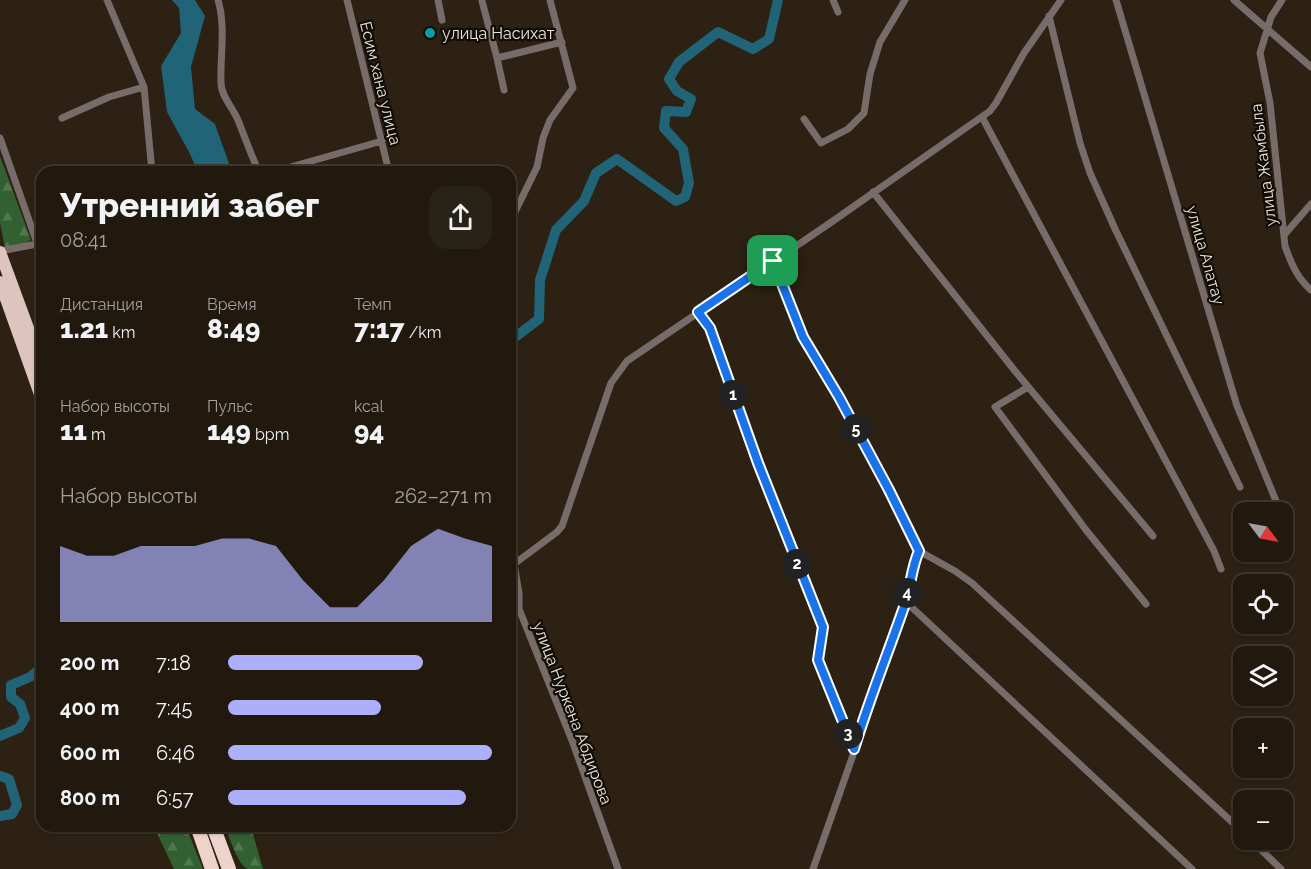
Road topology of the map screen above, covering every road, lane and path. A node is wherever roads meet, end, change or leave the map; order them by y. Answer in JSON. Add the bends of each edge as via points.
{"nodes":[{"id":1,"x":107,"y":0,"type":"edge"},
{"id":2,"x":218,"y":0,"type":"edge"},
{"id":3,"x":347,"y":0,"type":"edge"},
{"id":4,"x":438,"y":0,"type":"edge"},
{"id":5,"x":550,"y":0,"type":"edge"},
{"id":6,"x":833,"y":0,"type":"edge"},
{"id":7,"x":905,"y":0,"type":"edge"},
{"id":8,"x":1061,"y":0,"type":"edge"},
{"id":9,"x":1116,"y":0,"type":"edge"},
{"id":10,"x":1234,"y":0,"type":"edge"},
{"id":11,"x":1282,"y":0,"type":"edge"},
{"id":12,"x":482,"y":1,"type":"edge"},
{"id":13,"x":838,"y":12,"type":"dead end"},
{"id":14,"x":1049,"y":16,"type":"junction"},
{"id":15,"x":442,"y":20,"type":"dead end"},
{"id":16,"x":1267,"y":30,"type":"junction"},
{"id":17,"x":562,"y":42,"type":"junction"},
{"id":18,"x":497,"y":58,"type":"junction"},
{"id":19,"x":1311,"y":67,"type":"edge"},
{"id":20,"x":144,"y":87,"type":"junction"},
{"id":21,"x":504,"y":90,"type":"dead end"},
{"id":22,"x":982,"y":117,"type":"junction"},
{"id":23,"x":62,"y":118,"type":"dead end"},
{"id":24,"x":804,"y":119,"type":"dead end"},
{"id":25,"x":0,"y":138,"type":"edge"},
{"id":26,"x":382,"y":141,"type":"junction"},
{"id":27,"x":151,"y":166,"type":"edge"},
{"id":28,"x":256,"y":166,"type":"edge"},
{"id":29,"x":294,"y":166,"type":"edge"},
{"id":30,"x":388,"y":166,"type":"edge"},
{"id":31,"x":873,"y":192,"type":"junction"},
{"id":32,"x":1311,"y":204,"type":"edge"},
{"id":33,"x":516,"y":210,"type":"edge"},
{"id":34,"x":1285,"y":234,"type":"junction"},
{"id":35,"x":36,"y":241,"type":"edge"},
{"id":36,"x":36,"y":244,"type":"edge"},
{"id":37,"x":0,"y":251,"type":"edge"},
{"id":38,"x":773,"y":261,"type":"junction"},
{"id":39,"x":0,"y":282,"type":"edge"},
{"id":40,"x":1311,"y":290,"type":"edge"},
{"id":41,"x":698,"y":312,"type":"junction"},
{"id":42,"x":36,"y":350,"type":"edge"},
{"id":43,"x":36,"y":383,"type":"edge"},
{"id":44,"x":1028,"y":387,"type":"junction"},
{"id":45,"x":1239,"y":487,"type":"dead end"},
{"id":46,"x":1277,"y":502,"type":"edge"},
{"id":47,"x":1153,"y":536,"type":"dead end"},
{"id":48,"x":919,"y":551,"type":"junction"},
{"id":49,"x":516,"y":562,"type":"edge"},
{"id":50,"x":1221,"y":569,"type":"dead end"},
{"id":51,"x":516,"y":578,"type":"edge"},
{"id":52,"x":906,"y":602,"type":"junction"},
{"id":53,"x":1146,"y":604,"type":"dead end"},
{"id":54,"x":854,"y":749,"type":"junction"},
{"id":55,"x":1233,"y":823,"type":"edge"},
{"id":56,"x":199,"y":832,"type":"edge"},
{"id":57,"x":215,"y":832,"type":"edge"},
{"id":58,"x":1261,"y":850,"type":"edge"},
{"id":59,"x":212,"y":869,"type":"edge"},
{"id":60,"x":230,"y":869,"type":"edge"},
{"id":61,"x":618,"y":869,"type":"edge"},
{"id":62,"x":813,"y":869,"type":"edge"},
{"id":63,"x":1192,"y":869,"type":"edge"},
{"id":64,"x":1281,"y":869,"type":"edge"}],
"edges":[{"from":1,"to":20,"type":"street"},
{"from":2,"to":28,"type":"street","via":[[221,84]]},
{"from":3,"to":26,"type":"street","name":"Есим хана улица"},
{"from":4,"to":15,"type":"street"},
{"from":5,"to":17,"type":"street"},
{"from":6,"to":13,"type":"street"},
{"from":7,"to":24,"type":"street","via":[[880,42],[864,113],[848,129],[821,143]]},
{"from":8,"to":14,"type":"street"},
{"from":9,"to":46,"type":"street","name":"улица Алатау","via":[[1237,406]]},
{"from":10,"to":16,"type":"street"},
{"from":11,"to":16,"type":"street","name":"улица Жамбыла"},
{"from":12,"to":18,"type":"street"},
{"from":14,"to":22,"type":"street","via":[[996,103]]},
{"from":14,"to":45,"type":"street","via":[[1090,173]]},
{"from":16,"to":19,"type":"street"},
{"from":16,"to":34,"type":"street","name":"улица Жамбыла","via":[[1260,53],[1270,103]]},
{"from":17,"to":18,"type":"street"},
{"from":17,"to":33,"type":"street","via":[[573,88],[550,120],[537,167]]},
{"from":18,"to":21,"type":"street"},
{"from":20,"to":23,"type":"street","via":[[109,97]]},
{"from":20,"to":27,"type":"street"},
{"from":22,"to":31,"type":"street"},
{"from":22,"to":50,"type":"street"},
{"from":25,"to":35,"type":"street"},
{"from":26,"to":29,"type":"street"},
{"from":26,"to":30,"type":"street","name":"Есим хана улица"},
{"from":31,"to":38,"type":"street"},
{"from":31,"to":44,"type":"street"},
{"from":32,"to":34,"type":"street"},
{"from":34,"to":40,"type":"street","name":"улица Жамбыла","via":[[1291,264]]},
{"from":36,"to":37,"type":"street"},
{"from":37,"to":42,"type":"highway"},
{"from":38,"to":41,"type":"street"},
{"from":38,"to":48,"type":"street","via":[[803,337],[884,479]]},
{"from":39,"to":43,"type":"highway"},
{"from":41,"to":49,"type":"street","via":[[627,361],[616,374],[562,526]]},
{"from":41,"to":54,"type":"street","via":[[710,328],[823,627],[818,660]]},
{"from":44,"to":47,"type":"street"},
{"from":44,"to":53,"type":"street","via":[[995,407]]},
{"from":48,"to":52,"type":"street"},
{"from":48,"to":55,"type":"street","via":[[972,583]]},
{"from":51,"to":61,"type":"street","name":"улица Нуркена Абдирова","via":[[519,609],[573,742]]},
{"from":52,"to":54,"type":"street"},
{"from":52,"to":63,"type":"street"},
{"from":54,"to":62,"type":"street"},
{"from":56,"to":59,"type":"highway"},
{"from":57,"to":60,"type":"highway"},
{"from":58,"to":64,"type":"street"}]}
